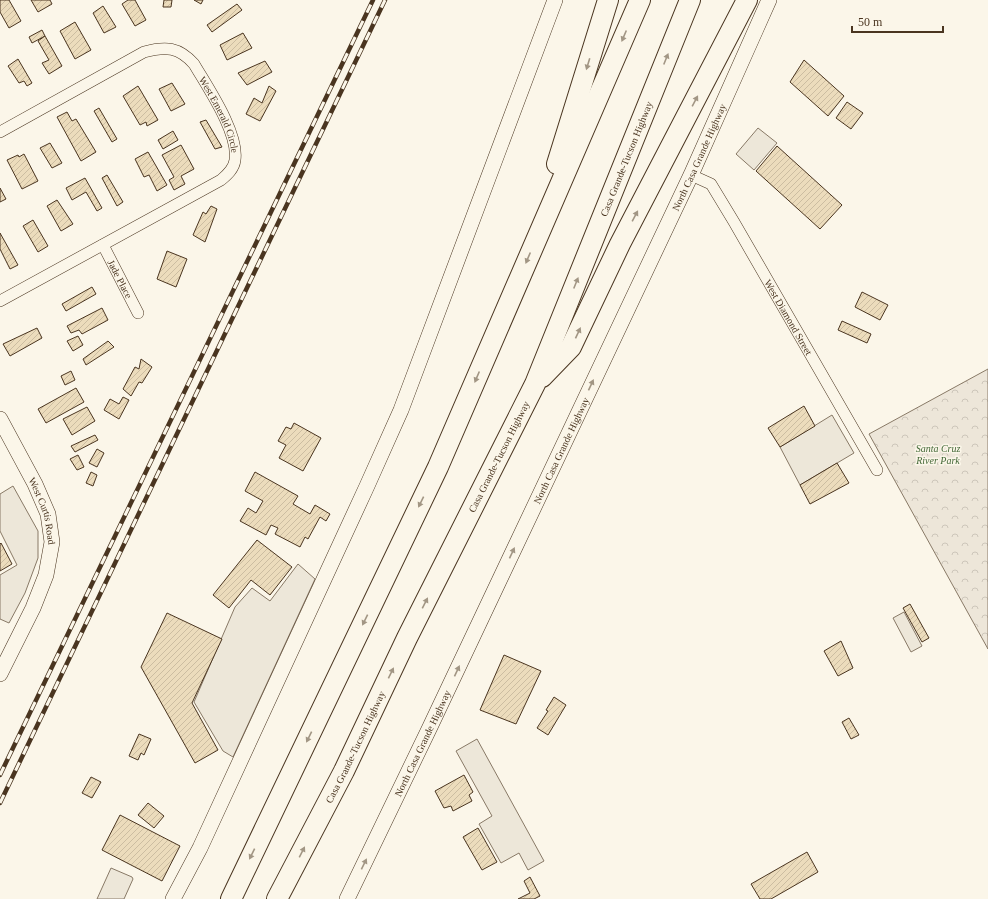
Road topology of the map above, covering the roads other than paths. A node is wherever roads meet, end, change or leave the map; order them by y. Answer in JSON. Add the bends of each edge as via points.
{"nodes":[{"id":1,"x":555,"y":0,"type":"edge"},
{"id":2,"x":608,"y":0,"type":"edge"},
{"id":3,"x":640,"y":0,"type":"edge"},
{"id":4,"x":690,"y":0,"type":"edge"},
{"id":5,"x":747,"y":0,"type":"edge"},
{"id":6,"x":770,"y":0,"type":"edge"},
{"id":7,"x":0,"y":132,"type":"edge"},
{"id":8,"x":690,"y":175,"type":"junction"},
{"id":9,"x":537,"y":239,"type":"junction"},
{"id":10,"x":103,"y":245,"type":"junction"},
{"id":11,"x":0,"y":301,"type":"edge"},
{"id":12,"x":138,"y":313,"type":"dead end"},
{"id":13,"x":535,"y":384,"type":"junction"},
{"id":14,"x":0,"y":419,"type":"edge"},
{"id":15,"x":877,"y":470,"type":"dead end"},
{"id":16,"x":0,"y":674,"type":"edge"},
{"id":17,"x":173,"y":899,"type":"edge"},
{"id":18,"x":231,"y":899,"type":"edge"},
{"id":19,"x":277,"y":899,"type":"edge"},
{"id":20,"x":347,"y":899,"type":"edge"}],
"edges":[{"from":1,"to":17,"type":"main road","via":[[401,410],[200,848]]},
{"from":2,"to":9,"type":"highway","one_way":true,"via":[[540,219]]},
{"from":3,"to":9,"type":"highway","one_way":true},
{"from":13,"to":4,"type":"highway","name":"Casa Grande-Tucson Highway","one_way":true},
{"from":13,"to":5,"type":"highway","one_way":true,"via":[[571,346],[620,244]]},
{"from":6,"to":8,"type":"main road","name":"North Casa Grande Highway"},
{"from":7,"to":10,"type":"street","name":"West Emerald Circle","via":[[144,52],[170,48],[191,60],[229,127],[234,143],[233,166],[221,180]]},
{"from":8,"to":15,"type":"street","name":"West Diamond Street","via":[[711,184]]},
{"from":20,"to":8,"type":"main road","name":"North Casa Grande Highway","one_way":true},
{"from":9,"to":18,"type":"highway","one_way":true,"via":[[438,467]]},
{"from":10,"to":11,"type":"street","name":"West Emerald Circle"},
{"from":10,"to":12,"type":"street","name":"Jade Place"},
{"from":19,"to":13,"type":"highway","name":"Casa Grande-Tucson Highway","one_way":true,"via":[[344,771]]},
{"from":14,"to":16,"type":"main road","name":"West Curtis Road","via":[[48,514],[52,542],[46,575],[33,608]]}]}
